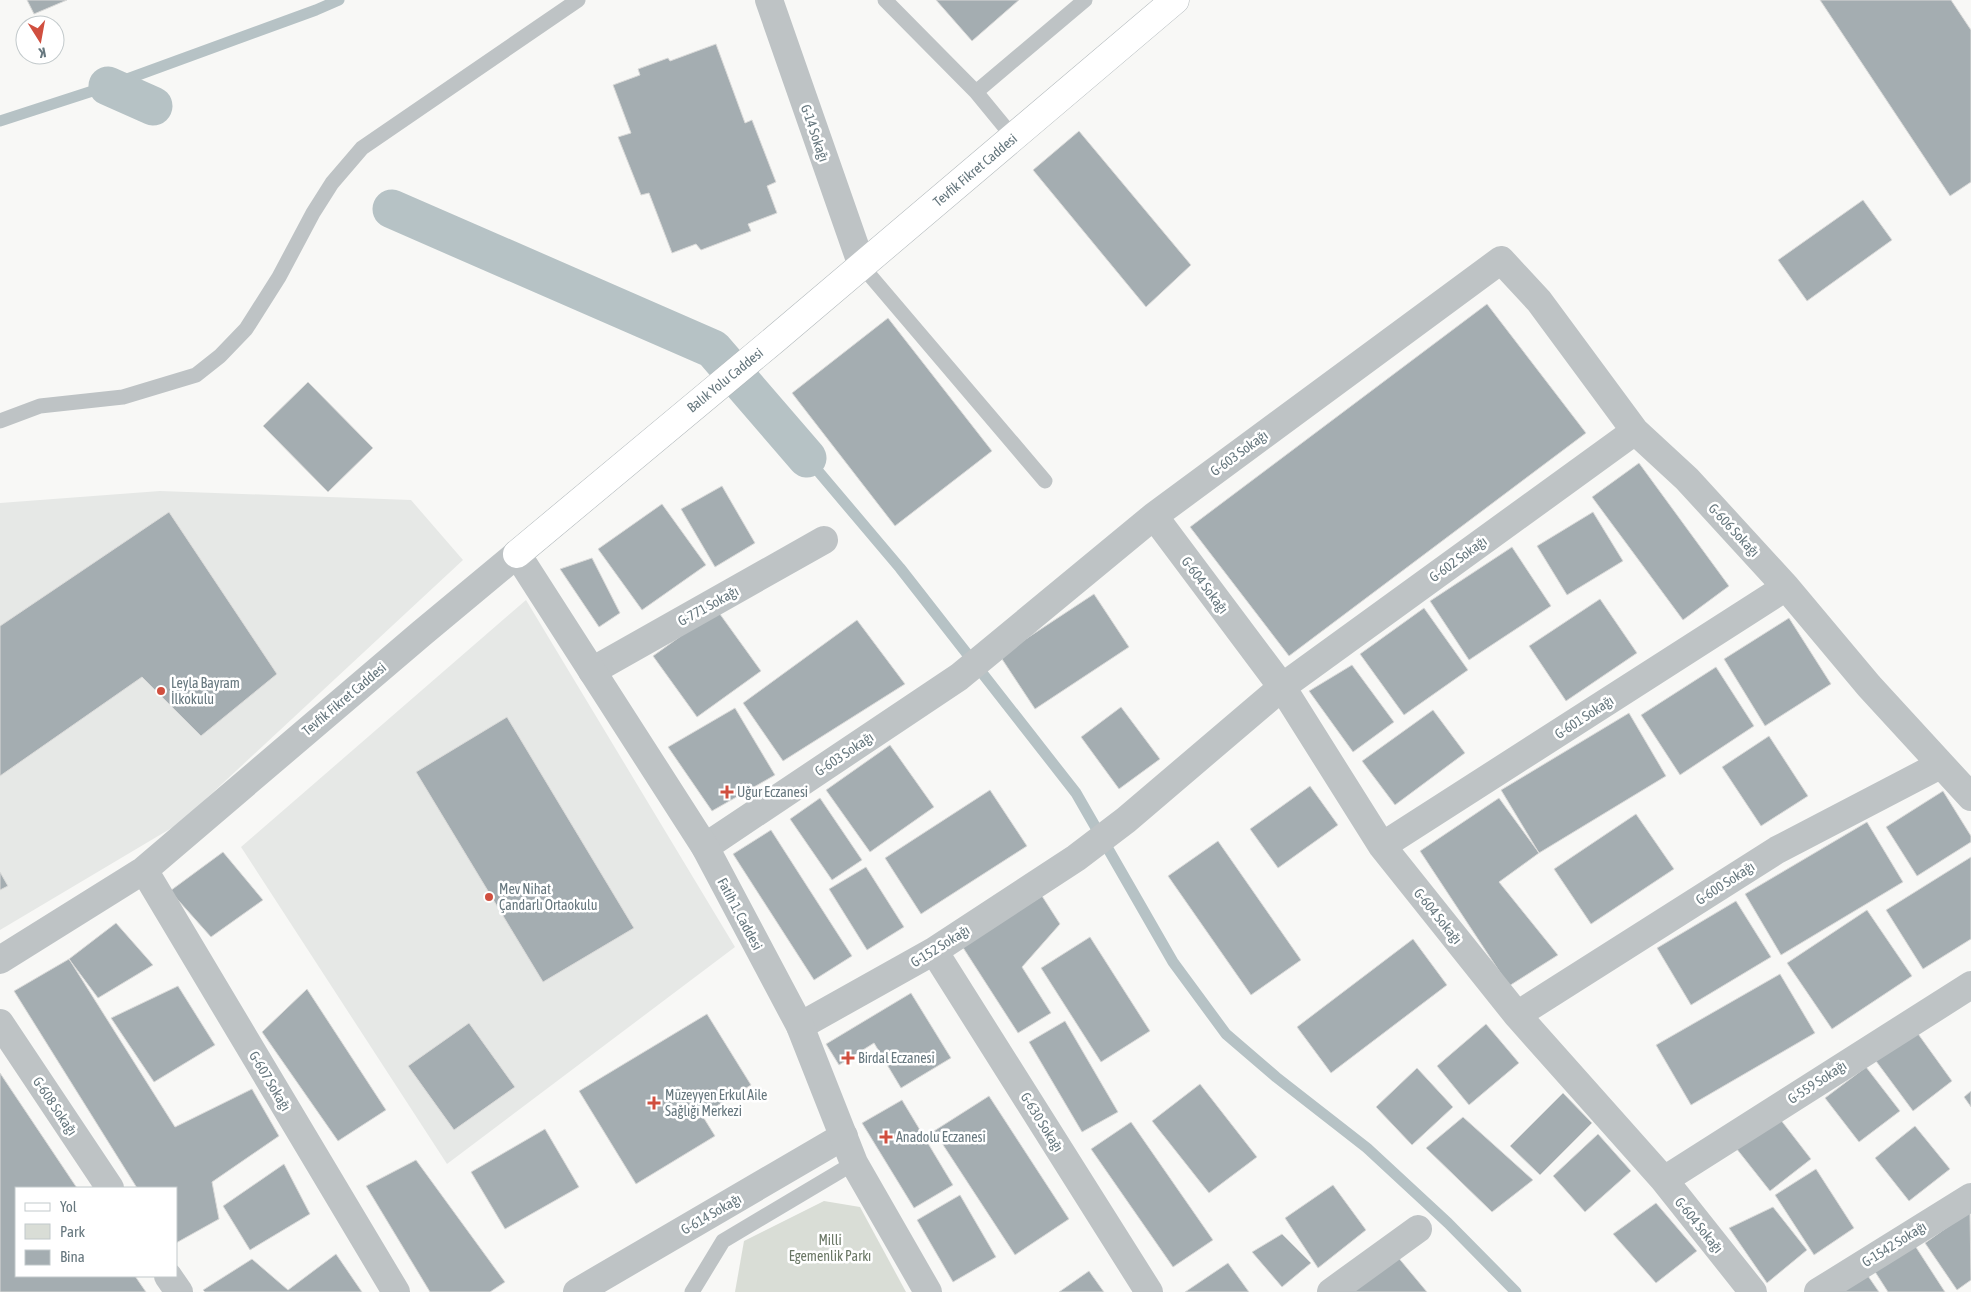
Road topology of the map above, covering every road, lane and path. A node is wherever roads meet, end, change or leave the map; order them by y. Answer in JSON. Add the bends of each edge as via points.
{"nodes":[{"id":1,"x":578,"y":0,"type":"edge"},
{"id":2,"x":769,"y":0,"type":"edge"},
{"id":3,"x":885,"y":0,"type":"edge"},
{"id":4,"x":1085,"y":0,"type":"edge"},
{"id":5,"x":1175,"y":0,"type":"edge"},
{"id":6,"x":976,"y":92,"type":"junction"},
{"id":7,"x":1014,"y":137,"type":"junction"},
{"id":8,"x":1501,"y":260,"type":"joint"},
{"id":9,"x":862,"y":266,"type":"junction"},
{"id":10,"x":774,"y":340,"type":"joint"},
{"id":11,"x":676,"y":420,"type":"joint"},
{"id":12,"x":0,"y":421,"type":"edge"},
{"id":13,"x":1635,"y":431,"type":"junction"},
{"id":14,"x":1045,"y":481,"type":"dead end"},
{"id":15,"x":1154,"y":516,"type":"junction"},
{"id":16,"x":824,"y":540,"type":"dead end"},
{"id":17,"x":518,"y":554,"type":"junction"},
{"id":18,"x":1786,"y":587,"type":"junction"},
{"id":19,"x":592,"y":671,"type":"junction"},
{"id":20,"x":1282,"y":687,"type":"junction"},
{"id":21,"x":1940,"y":765,"type":"junction"},
{"id":22,"x":1971,"y":797,"type":"edge"},
{"id":23,"x":1382,"y":846,"type":"junction"},
{"id":24,"x":705,"y":848,"type":"junction"},
{"id":25,"x":144,"y":870,"type":"junction"},
{"id":26,"x":934,"y":951,"type":"junction"},
{"id":27,"x":0,"y":960,"type":"edge"},
{"id":28,"x":1971,"y":985,"type":"edge"},
{"id":29,"x":1517,"y":1015,"type":"junction"},
{"id":30,"x":0,"y":1023,"type":"edge"},
{"id":31,"x":800,"y":1026,"type":"junction"},
{"id":32,"x":844,"y":1136,"type":"junction"},
{"id":33,"x":854,"y":1163,"type":"junction"},
{"id":34,"x":1664,"y":1180,"type":"junction"},
{"id":35,"x":109,"y":1187,"type":"edge"},
{"id":36,"x":1971,"y":1197,"type":"edge"},
{"id":37,"x":1418,"y":1229,"type":"dead end"},
{"id":38,"x":169,"y":1277,"type":"edge"},
{"id":39,"x":178,"y":1292,"type":"edge"},
{"id":40,"x":396,"y":1292,"type":"edge"},
{"id":41,"x":577,"y":1292,"type":"edge"},
{"id":42,"x":692,"y":1292,"type":"edge"},
{"id":43,"x":928,"y":1292,"type":"edge"},
{"id":44,"x":1149,"y":1292,"type":"edge"},
{"id":45,"x":1331,"y":1292,"type":"edge"},
{"id":46,"x":1753,"y":1292,"type":"edge"},
{"id":47,"x":1818,"y":1292,"type":"edge"}],
"edges":[{"from":1,"to":12,"type":"lane","via":[[362,148],[332,183],[246,329],[196,375],[123,397],[40,406]]},
{"from":2,"to":9,"type":"street","name":"G-14 Sokağı"},
{"from":3,"to":6,"type":"lane"},
{"from":4,"to":6,"type":"lane"},
{"from":5,"to":7,"type":"main road","name":"Tevfik Fikret Caddesi"},
{"from":6,"to":7,"type":"lane"},
{"from":7,"to":9,"type":"main road","name":"Tevfik Fikret Caddesi"},
{"from":8,"to":13,"type":"street","name":"G-606 Sokağı","via":[[1539,301]]},
{"from":8,"to":15,"type":"street","name":"G-603 Sokağı"},
{"from":9,"to":10,"type":"main road","name":"Tevfik Fikret Caddesi"},
{"from":9,"to":14,"type":"lane"},
{"from":10,"to":11,"type":"main road","name":"Balık Yolu Caddesi"},
{"from":11,"to":17,"type":"main road","name":"Tevfik Fikret Caddesi"},
{"from":13,"to":18,"type":"street","name":"G-606 Sokağı","via":[[1687,479]]},
{"from":13,"to":20,"type":"street","name":"G-602 Sokağı"},
{"from":15,"to":20,"type":"street","name":"G-604 Sokağı"},
{"from":15,"to":24,"type":"street","name":"G-603 Sokağı","via":[[959,678]]},
{"from":16,"to":19,"type":"street","name":"G-771 Sokağı"},
{"from":17,"to":19,"type":"street","name":"Fatih 1. Caddesi"},
{"from":17,"to":25,"type":"street","name":"Tevfik Fikret Caddesi"},
{"from":18,"to":21,"type":"street","name":"G-606 Sokağı"},
{"from":18,"to":23,"type":"street","name":"G-601 Sokağı"},
{"from":19,"to":24,"type":"street","name":"Fatih 1. Caddesi"},
{"from":20,"to":23,"type":"street","name":"G-604 Sokağı"},
{"from":20,"to":26,"type":"street","name":"G-152 Sokağı","via":[[1126,820],[1076,858]]},
{"from":21,"to":22,"type":"street","name":"G-606 Sokağı"},
{"from":21,"to":29,"type":"street","name":"G-600 Sokağı","via":[[1777,850]]},
{"from":23,"to":29,"type":"street","name":"G-604 Sokağı"},
{"from":24,"to":31,"type":"street","name":"Fatih 1. Caddesi"},
{"from":25,"to":27,"type":"street","name":"Tevfik Fikret Caddesi"},
{"from":25,"to":40,"type":"street","name":"G-607 Sokağı"},
{"from":26,"to":31,"type":"street","name":"G-152 Sokağı"},
{"from":26,"to":44,"type":"street","name":"G-630 Sokağı"},
{"from":28,"to":34,"type":"street","name":"G-559 Sokağı"},
{"from":29,"to":34,"type":"street","name":"G-604 Sokağı"},
{"from":30,"to":35,"type":"street","name":"G-608 Sokağı"},
{"from":31,"to":32,"type":"street","name":"Fatih 1. Caddesi"},
{"from":32,"to":33,"type":"street","name":"Fatih 1. Caddesi"},
{"from":32,"to":41,"type":"street","name":"G-614 Sokağı"},
{"from":33,"to":42,"type":"lane","via":[[723,1240]]},
{"from":33,"to":43,"type":"street","name":"Fatih 1. Caddesi"},
{"from":34,"to":46,"type":"street","name":"G-604 Sokağı"},
{"from":36,"to":47,"type":"street","name":"G-1542 Sokağı"},
{"from":37,"to":45,"type":"street"},
{"from":38,"to":39,"type":"street"}]}
